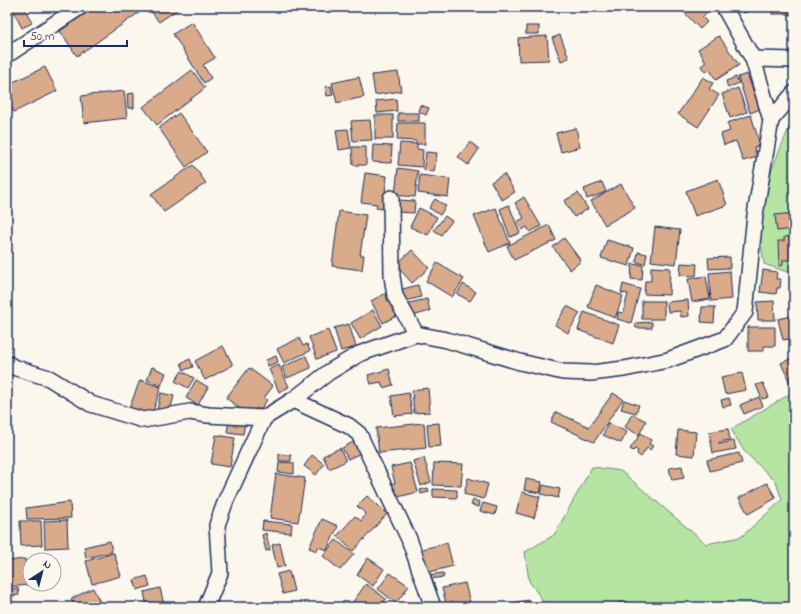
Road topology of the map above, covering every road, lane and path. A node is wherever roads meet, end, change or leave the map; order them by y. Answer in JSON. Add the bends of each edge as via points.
{"nodes":[{"id":1,"x":80,"y":7,"type":"edge"},
{"id":2,"x":724,"y":7,"type":"edge"},
{"id":3,"x":7,"y":55,"type":"edge"},
{"id":4,"x":752,"y":59,"type":"junction"},
{"id":5,"x":794,"y":60,"type":"edge"},
{"id":6,"x":794,"y":93,"type":"edge"},
{"id":7,"x":771,"y":120,"type":"junction"},
{"id":8,"x":391,"y":198,"type":"dead end"},
{"id":9,"x":416,"y":334,"type":"junction"},
{"id":10,"x":7,"y":363,"type":"edge"},
{"id":11,"x":293,"y":400,"type":"junction"},
{"id":12,"x":264,"y":418,"type":"junction"},
{"id":13,"x":206,"y":607,"type":"edge"},
{"id":14,"x":433,"y":607,"type":"edge"}],
"edges":[{"from":1,"to":3,"type":"street"},
{"from":2,"to":4,"type":"street"},
{"from":4,"to":5,"type":"street"},
{"from":4,"to":7,"type":"street"},
{"from":6,"to":7,"type":"street"},
{"from":7,"to":9,"type":"street","via":[[755,215],[745,312],[725,339],[668,360],[591,373],[563,372]]},
{"from":8,"to":9,"type":"street","via":[[392,276],[395,296]]},
{"from":9,"to":11,"type":"street","via":[[359,354],[329,372]]},
{"from":10,"to":12,"type":"street","via":[[50,378],[91,404],[143,420],[190,412]]},
{"from":11,"to":12,"type":"street"},
{"from":11,"to":14,"type":"street","via":[[349,426],[359,434],[409,540]]},
{"from":12,"to":13,"type":"street","via":[[217,525],[220,573]]}]}
